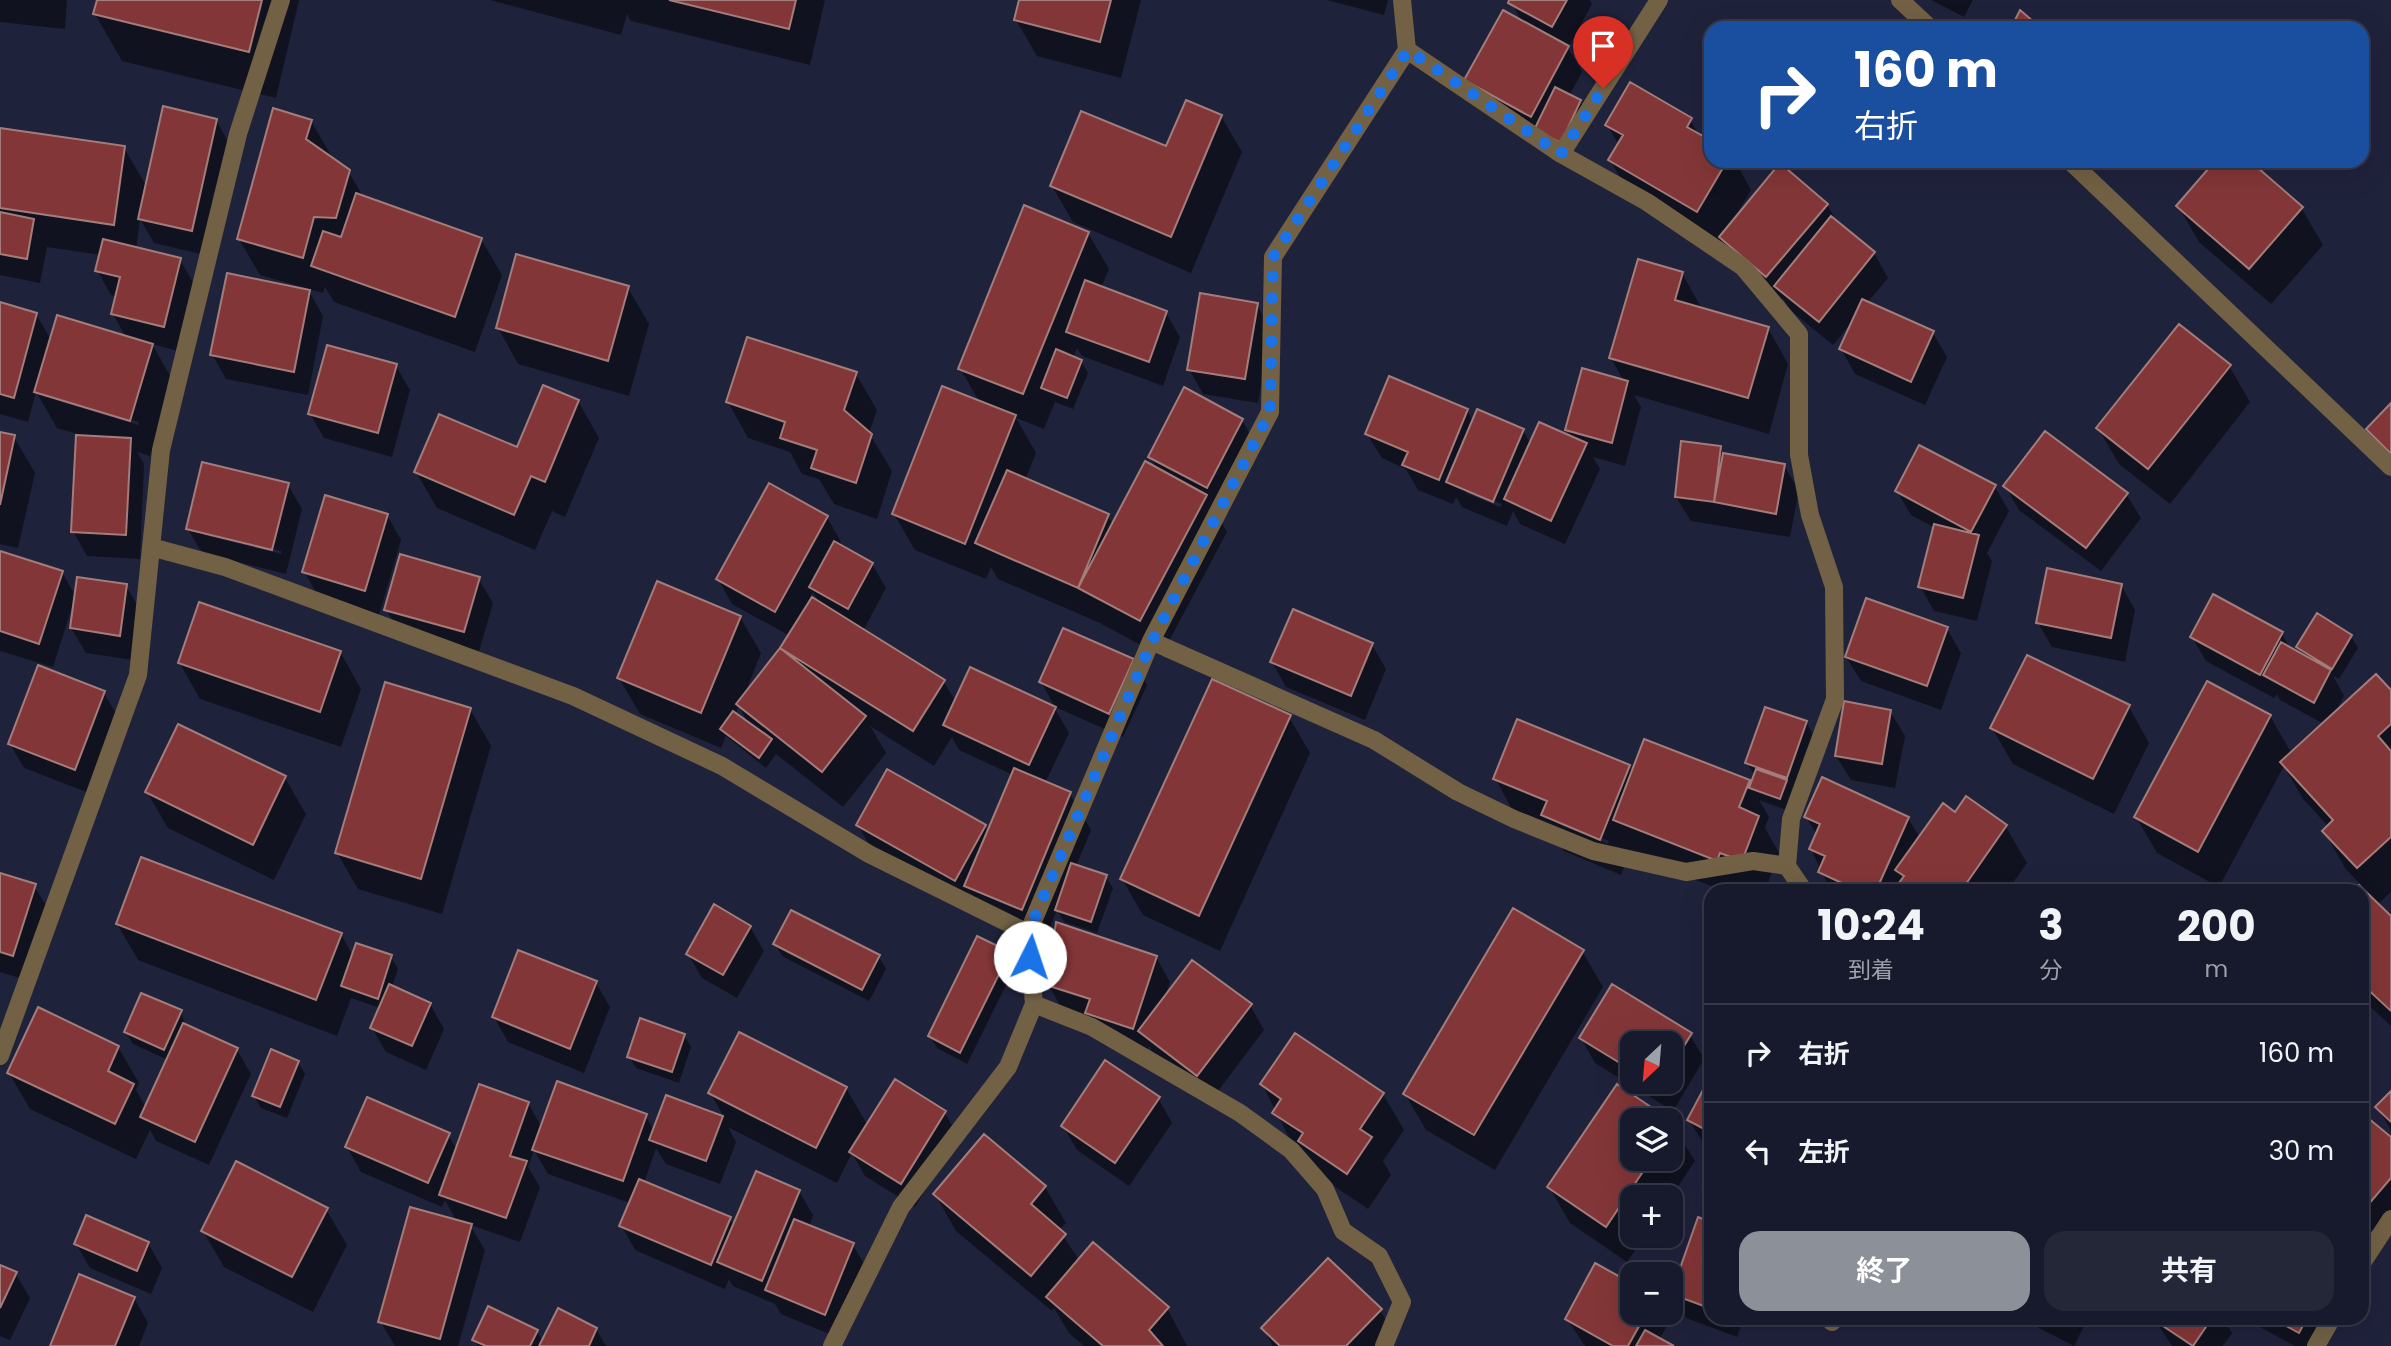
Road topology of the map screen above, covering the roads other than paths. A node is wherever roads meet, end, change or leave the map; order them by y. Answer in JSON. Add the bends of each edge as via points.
{"nodes":[{"id":1,"x":281,"y":0,"type":"edge"},
{"id":2,"x":1402,"y":0,"type":"edge"},
{"id":3,"x":1659,"y":0,"type":"edge"},
{"id":4,"x":1900,"y":0,"type":"edge"},
{"id":5,"x":1922,"y":21,"type":"edge"},
{"id":6,"x":1408,"y":50,"type":"junction"},
{"id":7,"x":1561,"y":154,"type":"junction"},
{"id":8,"x":2077,"y":168,"type":"edge"},
{"id":9,"x":2391,"y":467,"type":"edge"},
{"id":10,"x":151,"y":547,"type":"junction"},
{"id":11,"x":1152,"y":641,"type":"junction"},
{"id":12,"x":1787,"y":866,"type":"junction"},
{"id":13,"x":1799,"y":884,"type":"edge"},
{"id":14,"x":1028,"y":933,"type":"junction"},
{"id":15,"x":1034,"y":1004,"type":"junction"},
{"id":16,"x":0,"y":1056,"type":"edge"},
{"id":17,"x":2391,"y":1219,"type":"edge"},
{"id":18,"x":2369,"y":1239,"type":"edge"},
{"id":19,"x":2328,"y":1325,"type":"edge"},
{"id":20,"x":832,"y":1346,"type":"edge"},
{"id":21,"x":1384,"y":1346,"type":"edge"},
{"id":22,"x":2316,"y":1346,"type":"edge"}],
"edges":[{"from":1,"to":10,"type":"street","via":[[238,134],[161,450]]},
{"from":2,"to":6,"type":"street"},
{"from":3,"to":7,"type":"street"},
{"from":4,"to":5,"type":"street"},
{"from":6,"to":7,"type":"street"},
{"from":6,"to":11,"type":"street","via":[[1273,257],[1270,412]]},
{"from":7,"to":12,"type":"street","via":[[1647,202],[1743,267],[1799,334],[1799,455],[1810,515],[1834,587],[1835,699],[1791,819]]},
{"from":8,"to":9,"type":"street"},
{"from":10,"to":14,"type":"street","via":[[225,567],[573,696],[722,766],[869,855]]},
{"from":10,"to":16,"type":"street","via":[[138,675]]},
{"from":11,"to":12,"type":"street","via":[[1374,740],[1458,792],[1593,852],[1686,872],[1753,862]]},
{"from":11,"to":14,"type":"street"},
{"from":12,"to":13,"type":"street"},
{"from":14,"to":15,"type":"street"},
{"from":15,"to":20,"type":"street","via":[[1008,1067],[901,1207]]},
{"from":15,"to":21,"type":"street","via":[[1092,1027],[1240,1113],[1291,1150],[1325,1189],[1343,1231],[1379,1256],[1402,1302]]},
{"from":17,"to":18,"type":"street"},
{"from":19,"to":22,"type":"street"}]}
